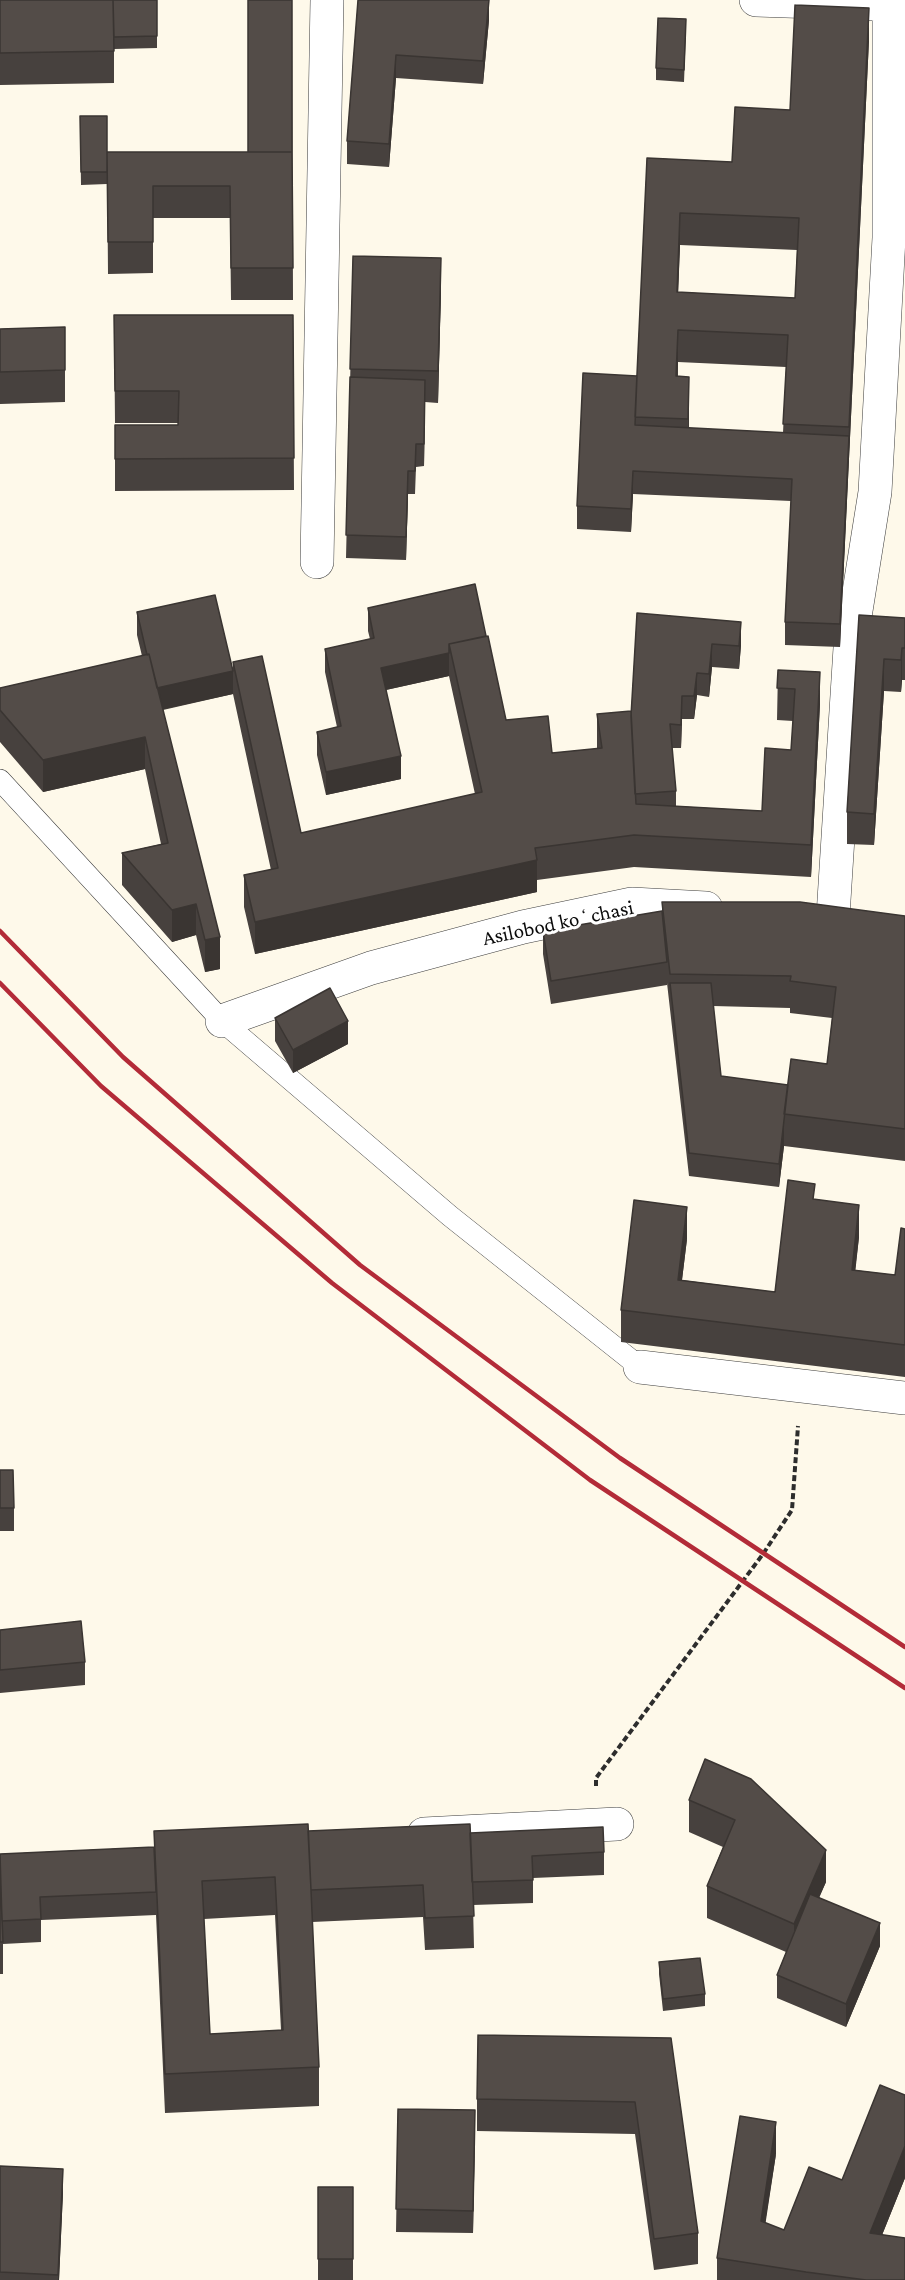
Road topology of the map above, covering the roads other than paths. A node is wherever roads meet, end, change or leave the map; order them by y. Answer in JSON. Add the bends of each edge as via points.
{"nodes":[{"id":1,"x":327,"y":0,"type":"edge"},
{"id":2,"x":756,"y":0,"type":"edge"},
{"id":3,"x":897,"y":5,"type":"edge"},
{"id":4,"x":317,"y":562,"type":"dead end"},
{"id":5,"x":0,"y":780,"type":"edge"},
{"id":6,"x":739,"y":910,"type":"edge"},
{"id":7,"x":835,"y":916,"type":"edge"},
{"id":8,"x":222,"y":1021,"type":"junction"},
{"id":9,"x":640,"y":1367,"type":"joint"},
{"id":10,"x":905,"y":1398,"type":"edge"},
{"id":11,"x":606,"y":1825,"type":"road end"},
{"id":12,"x":393,"y":1836,"type":"edge"}],
"edges":[{"from":1,"to":4,"type":"street"},
{"from":2,"to":3,"type":"street"},
{"from":3,"to":7,"type":"street","via":[[876,481],[850,648]]},
{"from":5,"to":8,"type":"lane"},
{"from":6,"to":8,"type":"street","name":"Asilobod koʻchasi","via":[[632,904],[523,927],[371,968]]},
{"from":8,"to":9,"type":"lane","via":[[450,1216]]},
{"from":9,"to":10,"type":"street"},
{"from":11,"to":12,"type":"street"}]}
